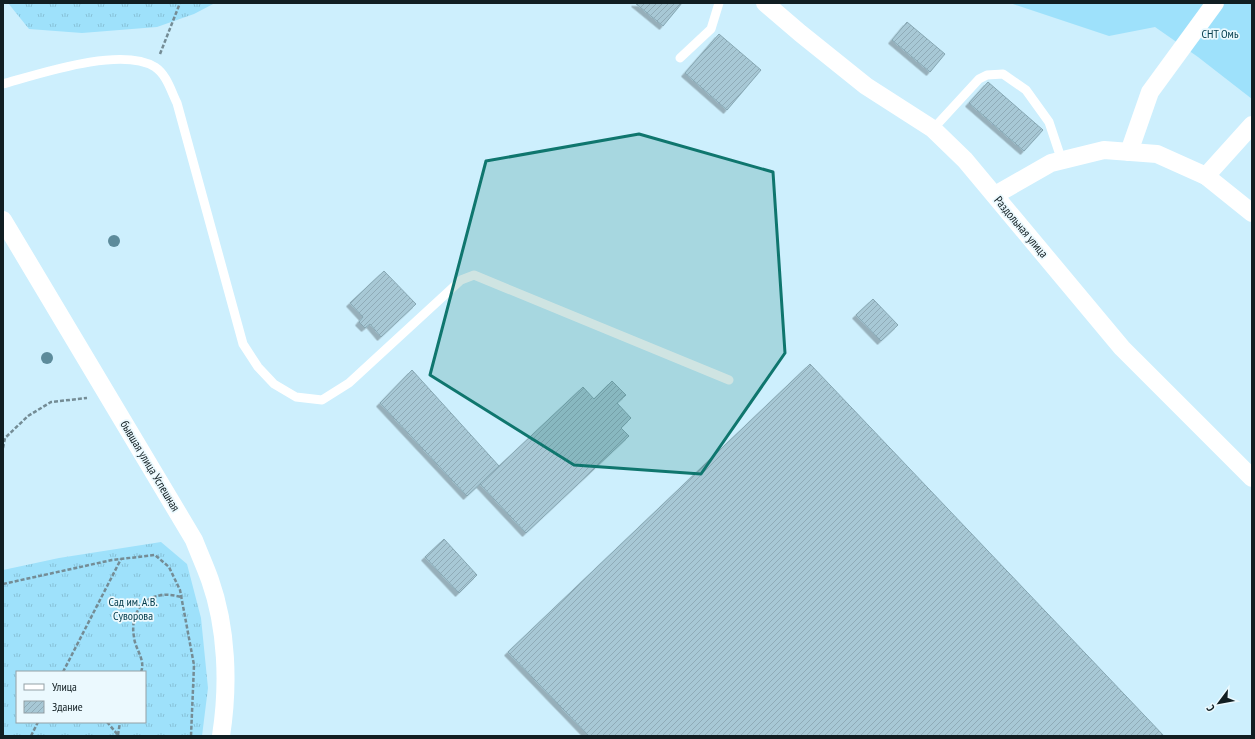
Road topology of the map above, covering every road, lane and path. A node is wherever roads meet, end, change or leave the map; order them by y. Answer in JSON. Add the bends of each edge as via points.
{"nodes":[{"id":1,"x":180,"y":3,"type":"edge"},
{"id":2,"x":719,"y":3,"type":"edge"},
{"id":3,"x":765,"y":3,"type":"edge"},
{"id":4,"x":1215,"y":3,"type":"edge"},
{"id":5,"x":680,"y":58,"type":"dead end"},
{"id":6,"x":155,"y":68,"type":"junction"},
{"id":7,"x":3,"y":84,"type":"edge"},
{"id":8,"x":1252,"y":126,"type":"edge"},
{"id":9,"x":934,"y":129,"type":"junction"},
{"id":10,"x":1129,"y":152,"type":"junction"},
{"id":11,"x":1062,"y":161,"type":"junction"},
{"id":12,"x":1206,"y":176,"type":"junction"},
{"id":13,"x":995,"y":195,"type":"junction"},
{"id":14,"x":1252,"y":213,"type":"edge"},
{"id":15,"x":3,"y":220,"type":"edge"},
{"id":16,"x":729,"y":380,"type":"dead end"},
{"id":17,"x":107,"y":395,"type":"junction"},
{"id":18,"x":3,"y":448,"type":"edge"},
{"id":19,"x":1252,"y":478,"type":"edge"},
{"id":20,"x":121,"y":559,"type":"junction"},
{"id":21,"x":3,"y":584,"type":"edge"},
{"id":22,"x":182,"y":597,"type":"junction"},
{"id":23,"x":64,"y":671,"type":"edge"},
{"id":24,"x":141,"y":671,"type":"edge"},
{"id":25,"x":38,"y":723,"type":"edge"},
{"id":26,"x":108,"y":723,"type":"edge"},
{"id":27,"x":120,"y":723,"type":"edge"},
{"id":28,"x":31,"y":736,"type":"edge"},
{"id":29,"x":118,"y":736,"type":"edge"},
{"id":30,"x":191,"y":736,"type":"edge"},
{"id":31,"x":220,"y":736,"type":"edge"}],
"edges":[{"from":1,"to":6,"type":"path"},
{"from":2,"to":5,"type":"lane","via":[[711,29]]},
{"from":3,"to":9,"type":"street","name":"Раздольная улица","via":[[866,86]]},
{"from":4,"to":10,"type":"street","via":[[1150,92]]},
{"from":6,"to":7,"type":"lane","via":[[138,61],[104,59]]},
{"from":6,"to":16,"type":"lane","via":[[168,82],[177,103],[244,344],[258,367],[274,384],[296,397],[322,400],[349,383],[461,280],[474,275]]},
{"from":8,"to":12,"type":"street"},
{"from":9,"to":11,"type":"lane","via":[[979,79],[987,75],[1003,74],[1026,90],[1049,122]]},
{"from":9,"to":13,"type":"street","name":"Раздольная улица"},
{"from":10,"to":11,"type":"street","via":[[1104,150]]},
{"from":10,"to":12,"type":"street","via":[[1157,154]]},
{"from":11,"to":13,"type":"street","via":[[1051,163]]},
{"from":12,"to":14,"type":"street"},
{"from":13,"to":19,"type":"street","name":"Раздольная улица","via":[[1122,348]]},
{"from":15,"to":17,"type":"street","name":"бывшая улица Успешная"},
{"from":17,"to":18,"type":"path","via":[[51,402],[28,416],[5,438]]},
{"from":17,"to":31,"type":"street","name":"бывшая улица Успешная","via":[[194,540],[210,580],[223,635],[225,678]]},
{"from":20,"to":21,"type":"path"},
{"from":20,"to":22,"type":"path","via":[[155,555],[169,567]]},
{"from":20,"to":23,"type":"path"},
{"from":22,"to":24,"type":"path","via":[[164,595],[150,598],[138,608],[134,620],[134,637],[143,666]]},
{"from":22,"to":30,"type":"path","via":[[194,665]]},
{"from":25,"to":28,"type":"path"},
{"from":26,"to":29,"type":"path"},
{"from":27,"to":29,"type":"path"}]}
